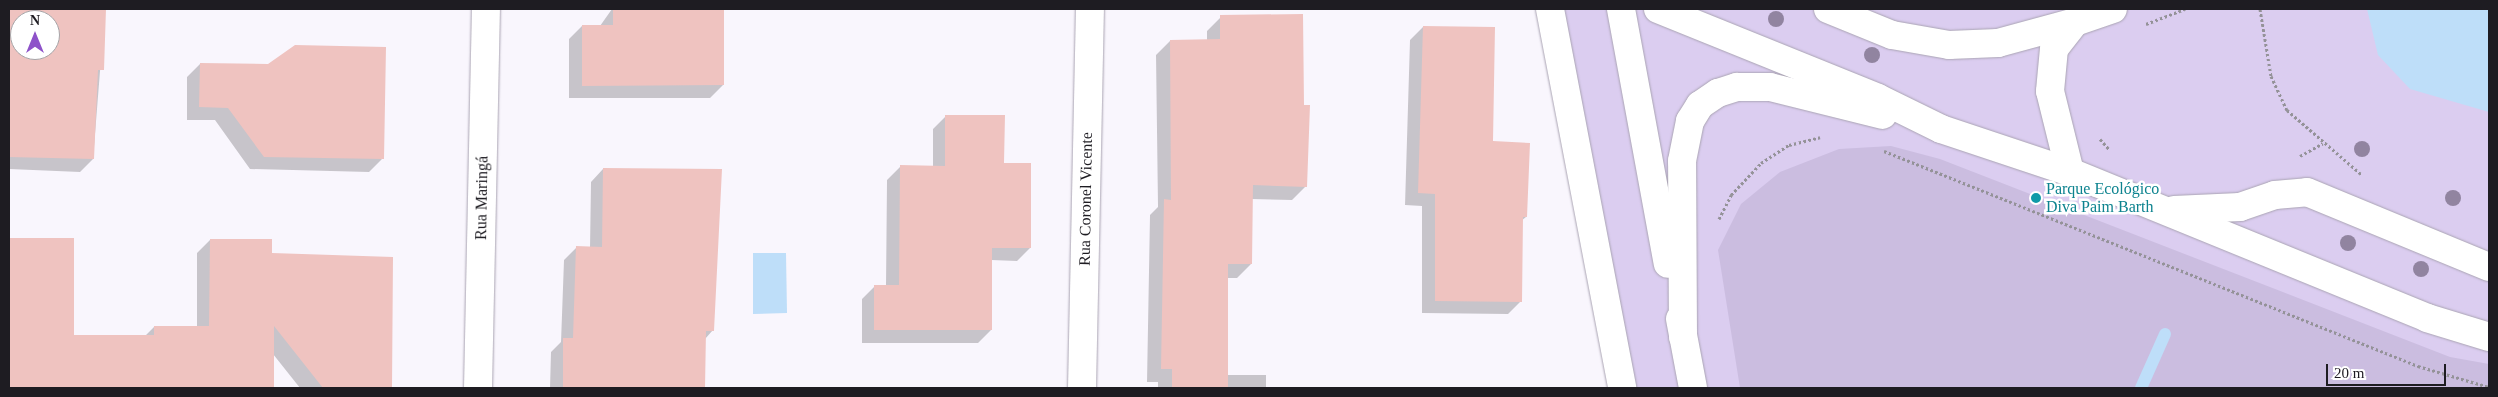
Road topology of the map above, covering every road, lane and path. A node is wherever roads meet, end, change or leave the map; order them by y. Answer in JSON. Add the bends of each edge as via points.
{"nodes":[{"id":1,"x":486,"y":9,"type":"edge"},
{"id":2,"x":1090,"y":9,"type":"edge"},
{"id":3,"x":1550,"y":9,"type":"edge"},
{"id":4,"x":1621,"y":9,"type":"edge"},
{"id":5,"x":1658,"y":9,"type":"edge"},
{"id":6,"x":1828,"y":9,"type":"edge"},
{"id":7,"x":2113,"y":9,"type":"edge"},
{"id":8,"x":2185,"y":9,"type":"edge"},
{"id":9,"x":2260,"y":9,"type":"edge"},
{"id":10,"x":2083,"y":15,"type":"edge"},
{"id":11,"x":2140,"y":26,"type":"dead end"},
{"id":12,"x":1941,"y":129,"type":"junction"},
{"id":13,"x":2096,"y":135,"type":"dead end"},
{"id":14,"x":1831,"y":137,"type":"dead end"},
{"id":15,"x":2323,"y":143,"type":"junction"},
{"id":16,"x":1874,"y":147,"type":"dead end"},
{"id":17,"x":2116,"y":155,"type":"dead end"},
{"id":18,"x":2293,"y":159,"type":"dead end"},
{"id":19,"x":2070,"y":172,"type":"junction"},
{"id":20,"x":2364,"y":176,"type":"dead end"},
{"id":21,"x":2162,"y":210,"type":"junction"},
{"id":22,"x":1718,"y":222,"type":"dead end"},
{"id":23,"x":2489,"y":268,"type":"edge"},
{"id":24,"x":1683,"y":337,"type":"junction"},
{"id":25,"x":2489,"y":337,"type":"edge"},
{"id":26,"x":478,"y":388,"type":"edge"},
{"id":27,"x":1082,"y":388,"type":"edge"},
{"id":28,"x":1622,"y":388,"type":"edge"},
{"id":29,"x":1693,"y":388,"type":"edge"},
{"id":30,"x":2489,"y":388,"type":"edge"}],
"edges":[{"from":1,"to":26,"type":"street","name":"Rua Maringá"},
{"from":2,"to":27,"type":"street","name":"Rua Coronel Vicente"},
{"from":3,"to":28,"type":"street"},
{"from":4,"to":24,"type":"street"},
{"from":5,"to":12,"type":"street","via":[[1878,98]]},
{"from":6,"to":10,"type":"street","via":[[1892,35],[1948,45],[1998,43]]},
{"from":7,"to":10,"type":"street"},
{"from":8,"to":11,"type":"path"},
{"from":9,"to":15,"type":"path","via":[[2272,76],[2287,110]]},
{"from":10,"to":19,"type":"street","via":[[2054,49],[2050,73],[2054,118]]},
{"from":12,"to":19,"type":"street"},
{"from":12,"to":24,"type":"street","via":[[1770,87],[1737,87],[1718,93],[1700,105],[1690,121],[1682,161]]},
{"from":13,"to":17,"type":"path"},
{"from":14,"to":22,"type":"path","via":[[1789,145],[1761,163],[1731,195]]},
{"from":15,"to":18,"type":"path"},
{"from":15,"to":20,"type":"path"},
{"from":16,"to":30,"type":"path","via":[[2418,366]]},
{"from":19,"to":21,"type":"street"},
{"from":21,"to":23,"type":"street","via":[[2240,207],[2275,195],[2307,192]]},
{"from":21,"to":25,"type":"street","via":[[2427,318]]},
{"from":24,"to":29,"type":"street"}]}
